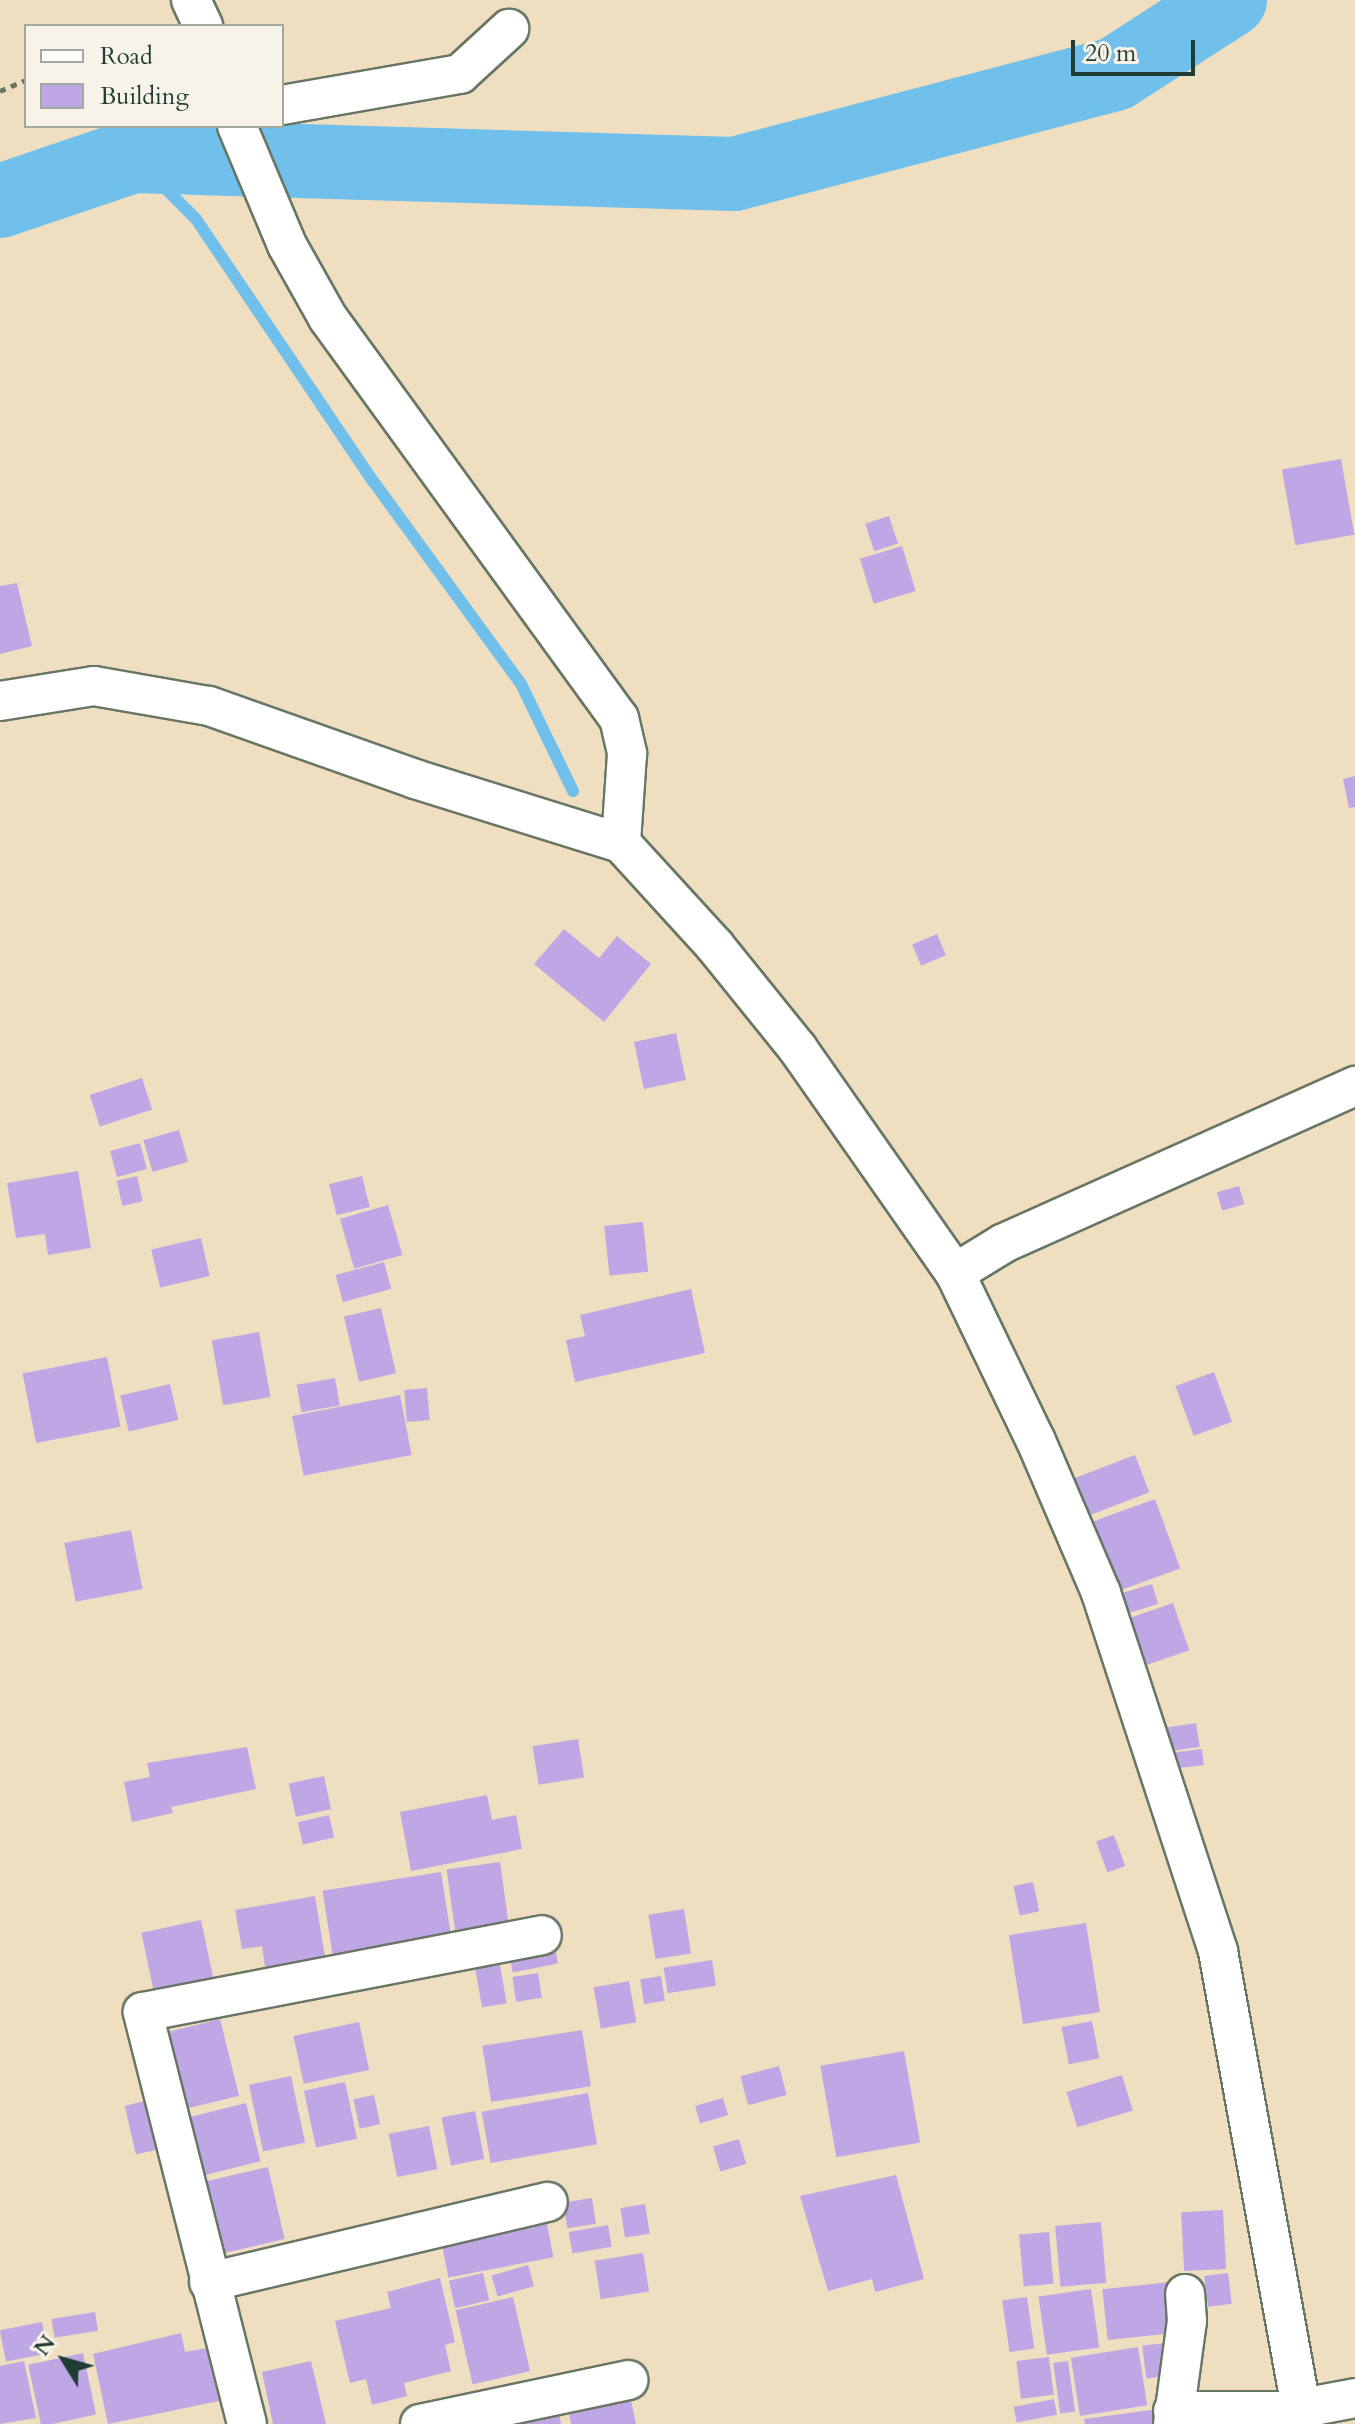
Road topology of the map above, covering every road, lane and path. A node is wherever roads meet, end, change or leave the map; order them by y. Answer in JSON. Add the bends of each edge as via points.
{"nodes":[{"id":1,"x":191,"y":0,"type":"edge"},
{"id":2,"x":202,"y":24,"type":"edge"},
{"id":3,"x":509,"y":29,"type":"dead end"},
{"id":4,"x":24,"y":81,"type":"edge"},
{"id":5,"x":0,"y":91,"type":"edge"},
{"id":6,"x":284,"y":105,"type":"edge"},
{"id":7,"x":240,"y":137,"type":"edge"},
{"id":8,"x":0,"y":701,"type":"edge"},
{"id":9,"x":621,"y":843,"type":"junction"},
{"id":10,"x":1355,"y":1086,"type":"edge"},
{"id":11,"x":955,"y":1273,"type":"junction"},
{"id":12,"x":542,"y":1935,"type":"dead end"},
{"id":13,"x":548,"y":2202,"type":"dead end"},
{"id":14,"x":209,"y":2282,"type":"junction"},
{"id":15,"x":1185,"y":2294,"type":"dead end"},
{"id":16,"x":628,"y":2380,"type":"dead end"},
{"id":17,"x":1355,"y":2398,"type":"edge"},
{"id":18,"x":1287,"y":2414,"type":"edge"},
{"id":19,"x":1173,"y":2418,"type":"edge"},
{"id":20,"x":247,"y":2424,"type":"edge"},
{"id":21,"x":420,"y":2424,"type":"edge"}],
"edges":[{"from":1,"to":2,"type":"street"},
{"from":3,"to":6,"type":"street","via":[[460,74]]},
{"from":4,"to":5,"type":"path"},
{"from":7,"to":9,"type":"street","via":[[287,245],[328,318],[619,718],[627,754]]},
{"from":8,"to":9,"type":"street","via":[[94,686],[209,706],[415,779]]},
{"from":9,"to":11,"type":"street","via":[[715,946],[798,1049]]},
{"from":10,"to":11,"type":"street","via":[[1004,1243]]},
{"from":11,"to":18,"type":"street","via":[[1101,1593],[1218,1951]]},
{"from":12,"to":14,"type":"street","via":[[143,2012]]},
{"from":13,"to":14,"type":"street"},
{"from":14,"to":20,"type":"street"},
{"from":15,"to":19,"type":"street","via":[[1187,2321]]},
{"from":16,"to":21,"type":"street"},
{"from":17,"to":18,"type":"street"},
{"from":18,"to":19,"type":"street"}]}
